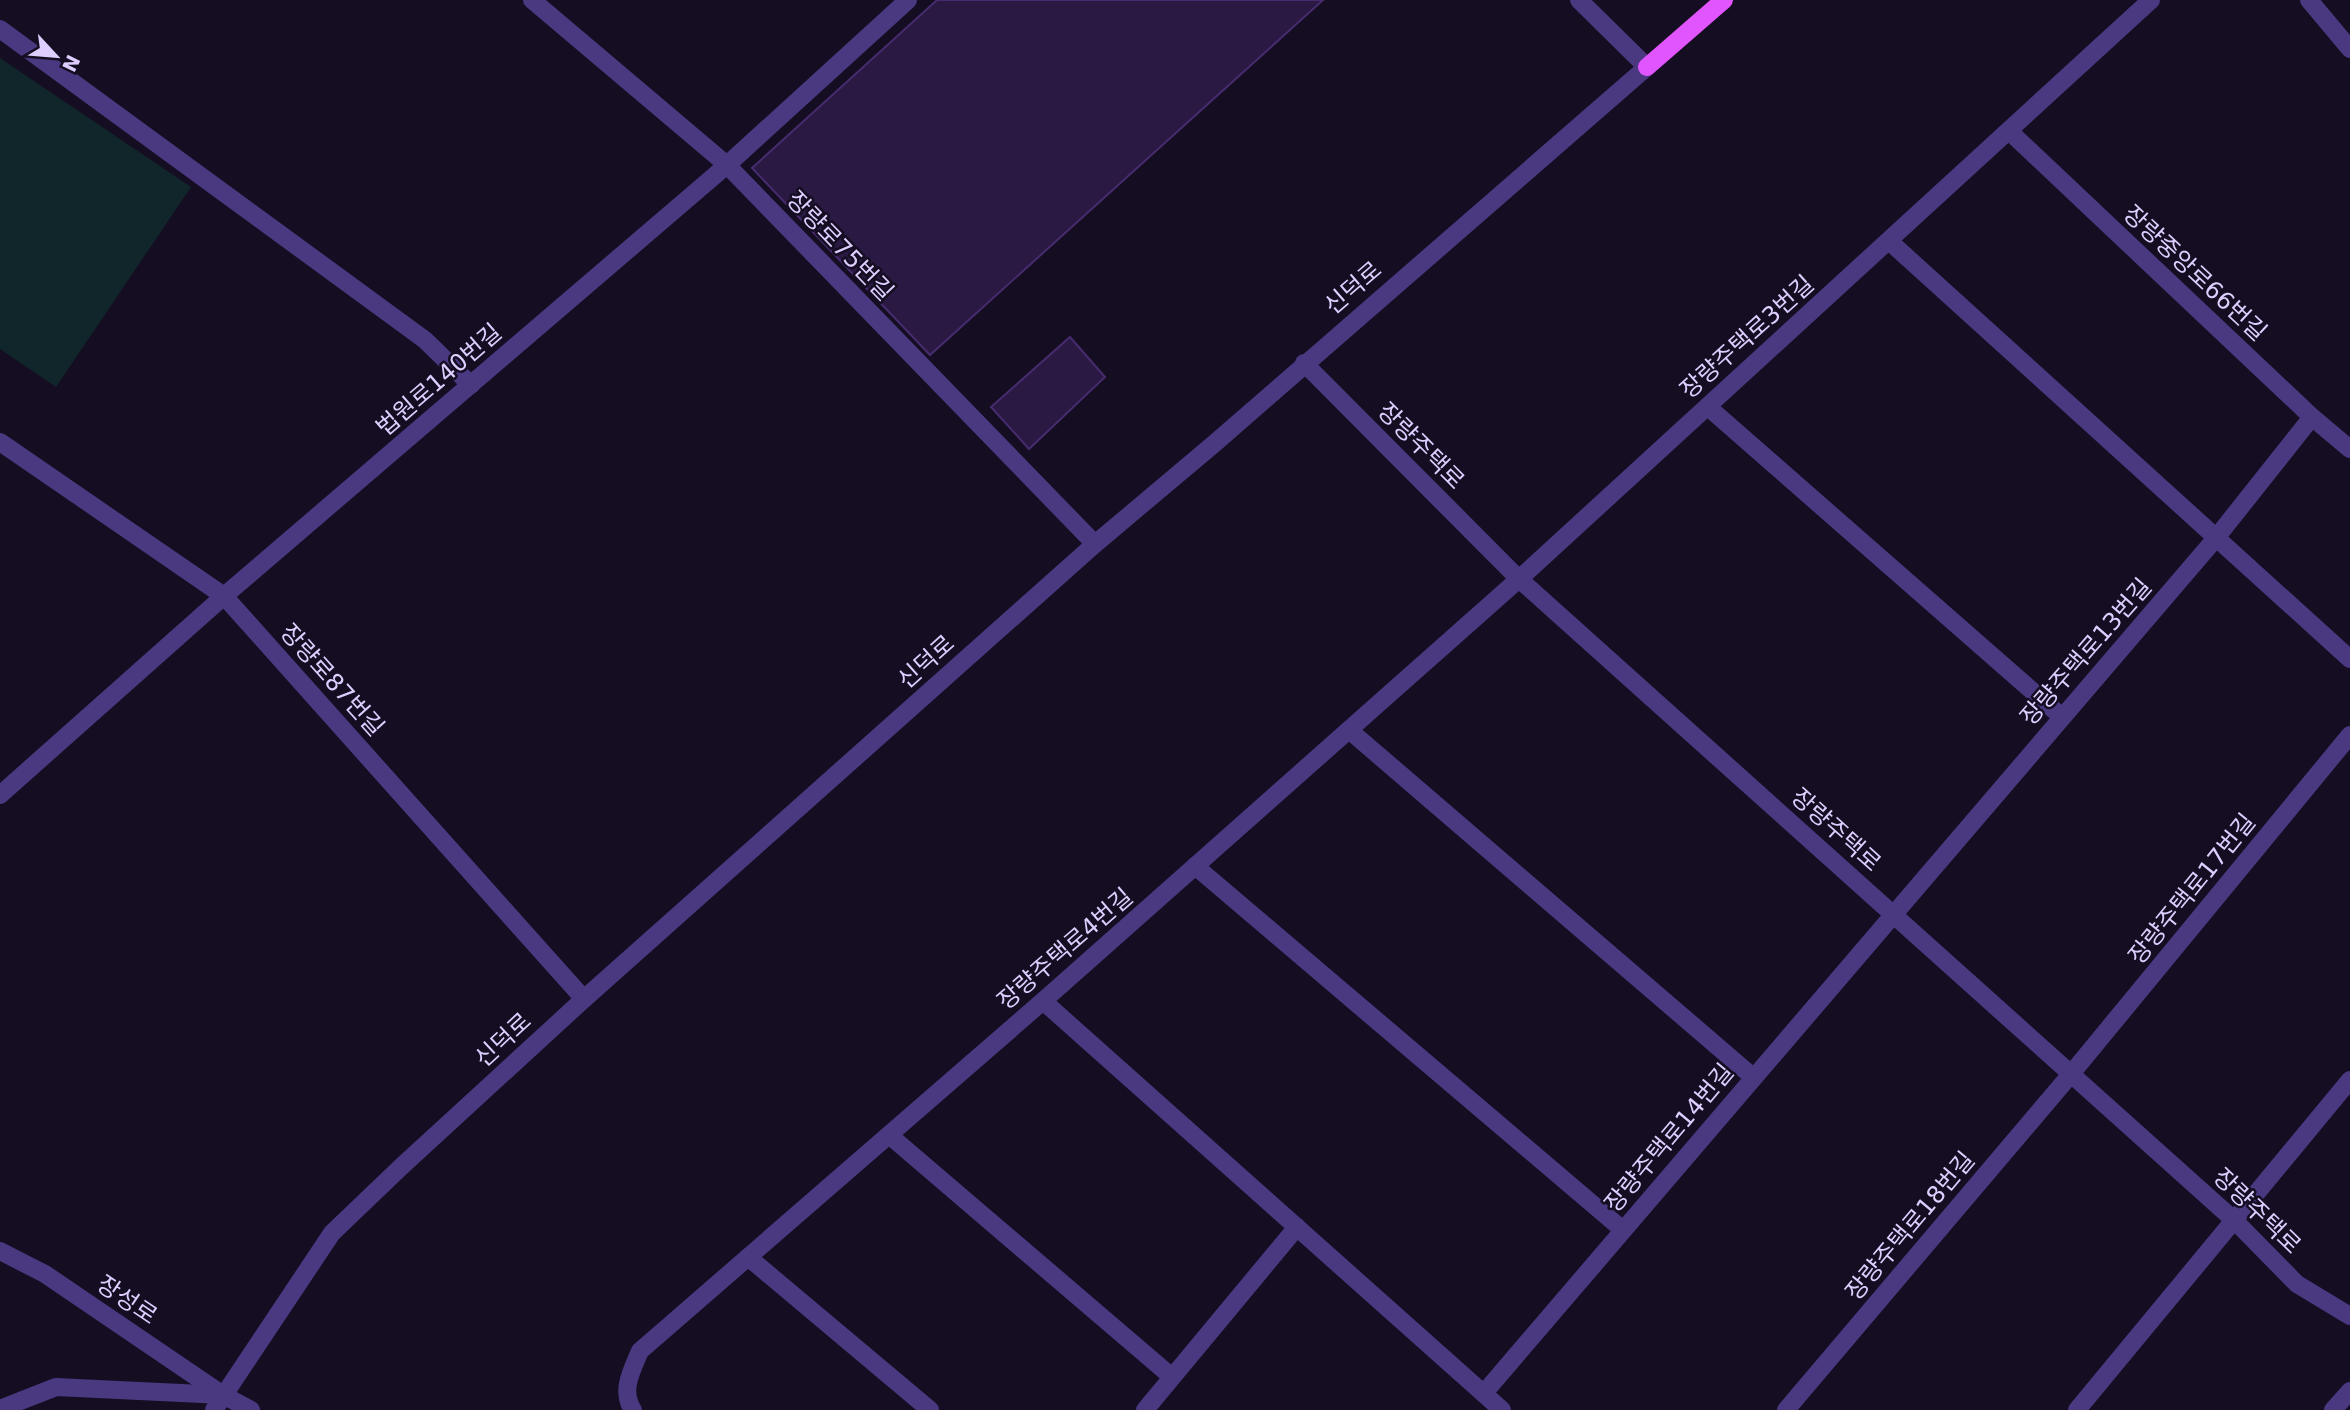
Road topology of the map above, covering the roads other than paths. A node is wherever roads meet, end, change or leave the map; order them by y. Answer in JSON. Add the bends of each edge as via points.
{"nodes":[{"id":1,"x":532,"y":0,"type":"edge"},
{"id":2,"x":908,"y":0,"type":"edge"},
{"id":3,"x":1578,"y":0,"type":"edge"},
{"id":4,"x":1724,"y":0,"type":"edge"},
{"id":5,"x":2151,"y":0,"type":"edge"},
{"id":6,"x":2309,"y":0,"type":"edge"},
{"id":7,"x":0,"y":29,"type":"edge"},
{"id":8,"x":2350,"y":49,"type":"edge"},
{"id":9,"x":1647,"y":67,"type":"junction"},
{"id":10,"x":2009,"y":131,"type":"junction"},
{"id":11,"x":727,"y":164,"type":"junction"},
{"id":12,"x":1889,"y":241,"type":"junction"},
{"id":13,"x":1304,"y":363,"type":"junction"},
{"id":14,"x":471,"y":385,"type":"junction"},
{"id":15,"x":1708,"y":407,"type":"junction"},
{"id":16,"x":2312,"y":417,"type":"junction"},
{"id":17,"x":0,"y":442,"type":"edge"},
{"id":18,"x":2350,"y":449,"type":"edge"},
{"id":19,"x":2216,"y":538,"type":"junction"},
{"id":20,"x":1095,"y":544,"type":"junction"},
{"id":21,"x":1519,"y":579,"type":"junction"},
{"id":22,"x":224,"y":596,"type":"junction"},
{"id":23,"x":2350,"y":659,"type":"edge"},
{"id":24,"x":2062,"y":717,"type":"junction"},
{"id":25,"x":1349,"y":730,"type":"junction"},
{"id":26,"x":2350,"y":735,"type":"edge"},
{"id":27,"x":0,"y":795,"type":"edge"},
{"id":28,"x":1195,"y":866,"type":"junction"},
{"id":29,"x":1892,"y":914,"type":"junction"},
{"id":30,"x":584,"y":999,"type":"junction"},
{"id":31,"x":1043,"y":1001,"type":"junction"},
{"id":32,"x":2071,"y":1074,"type":"junction"},
{"id":33,"x":1753,"y":1077,"type":"junction"},
{"id":34,"x":2350,"y":1080,"type":"edge"},
{"id":35,"x":889,"y":1135,"type":"junction"},
{"id":36,"x":2235,"y":1221,"type":"junction"},
{"id":37,"x":1297,"y":1227,"type":"junction"},
{"id":38,"x":1623,"y":1230,"type":"junction"},
{"id":39,"x":0,"y":1251,"type":"edge"},
{"id":40,"x":748,"y":1257,"type":"junction"},
{"id":41,"x":2350,"y":1316,"type":"edge"},
{"id":42,"x":1172,"y":1377,"type":"junction"},
{"id":43,"x":2350,"y":1391,"type":"edge"},
{"id":44,"x":1484,"y":1393,"type":"junction"},
{"id":45,"x":218,"y":1402,"type":"edge"},
{"id":46,"x":0,"y":1409,"type":"edge"},
{"id":47,"x":251,"y":1410,"type":"edge"},
{"id":48,"x":633,"y":1410,"type":"edge"},
{"id":49,"x":930,"y":1410,"type":"edge"},
{"id":50,"x":1145,"y":1410,"type":"edge"},
{"id":51,"x":1503,"y":1410,"type":"edge"},
{"id":52,"x":1786,"y":1410,"type":"edge"},
{"id":53,"x":2077,"y":1410,"type":"edge"},
{"id":54,"x":2333,"y":1410,"type":"edge"}],
"edges":[{"from":1,"to":11,"type":"street","name":"장량로75번길"},
{"from":2,"to":11,"type":"street","name":"법원로140번길"},
{"from":3,"to":9,"type":"street"},
{"from":4,"to":9,"type":"main road","name":"신덕로"},
{"from":5,"to":10,"type":"street","name":"장량주택로3번길"},
{"from":6,"to":8,"type":"street"},
{"from":7,"to":14,"type":"street","via":[[425,340]]},
{"from":9,"to":13,"type":"street","name":"신덕로"},
{"from":10,"to":12,"type":"street","name":"장량주택로3번길"},
{"from":10,"to":16,"type":"street","name":"장량중앙로66번길"},
{"from":11,"to":14,"type":"street","name":"법원로140번길"},
{"from":11,"to":20,"type":"street","name":"장량로75번길"},
{"from":12,"to":15,"type":"street","name":"장량주택로3번길"},
{"from":12,"to":19,"type":"street"},
{"from":13,"to":20,"type":"street","name":"신덕로"},
{"from":13,"to":21,"type":"street","name":"장량주택로"},
{"from":14,"to":22,"type":"street","name":"법원로140번길"},
{"from":15,"to":21,"type":"street","name":"장량주택로3번길"},
{"from":15,"to":24,"type":"street"},
{"from":16,"to":18,"type":"street","name":"장량중앙로66번길"},
{"from":16,"to":19,"type":"street","name":"장량주택로13번길"},
{"from":17,"to":22,"type":"street","name":"장량로87번길"},
{"from":19,"to":23,"type":"street"},
{"from":19,"to":24,"type":"street","name":"장량주택로13번길"},
{"from":20,"to":30,"type":"street","name":"신덕로"},
{"from":21,"to":25,"type":"street","name":"장량주택로4번길"},
{"from":21,"to":29,"type":"street","name":"장량주택로"},
{"from":22,"to":27,"type":"street","name":"법원로140번길"},
{"from":22,"to":30,"type":"street","name":"장량로87번길"},
{"from":24,"to":29,"type":"street","name":"장량주택로13번길"},
{"from":25,"to":28,"type":"street","name":"장량주택로4번길"},
{"from":25,"to":33,"type":"street"},
{"from":26,"to":32,"type":"street","name":"장량주택로17번길"},
{"from":28,"to":31,"type":"street","name":"장량주택로4번길"},
{"from":28,"to":38,"type":"street"},
{"from":29,"to":32,"type":"street","name":"장량주택로"},
{"from":29,"to":33,"type":"street","name":"장량주택로14번길"},
{"from":30,"to":45,"type":"street","name":"신덕로","via":[[332,1233]]},
{"from":31,"to":35,"type":"street","name":"장량주택로4번길"},
{"from":31,"to":37,"type":"street"},
{"from":32,"to":36,"type":"street","name":"장량주택로"},
{"from":32,"to":52,"type":"street","name":"장량주택로18번길"},
{"from":33,"to":38,"type":"street","name":"장량주택로14번길"},
{"from":34,"to":36,"type":"street"},
{"from":35,"to":40,"type":"street","name":"장량주택로4번길"},
{"from":35,"to":42,"type":"street"},
{"from":36,"to":41,"type":"street","name":"장량주택로","via":[[2297,1284]]},
{"from":36,"to":53,"type":"street"},
{"from":37,"to":42,"type":"street"},
{"from":37,"to":44,"type":"street"},
{"from":38,"to":44,"type":"street","name":"장량주택로14번길"},
{"from":39,"to":45,"type":"street","name":"장성로","via":[[45,1274]]},
{"from":40,"to":48,"type":"street","name":"장량주택로4번길","via":[[640,1351],[626,1381]]},
{"from":40,"to":49,"type":"street"},
{"from":42,"to":50,"type":"street"},
{"from":43,"to":54,"type":"street"},
{"from":44,"to":51,"type":"street"},
{"from":45,"to":46,"type":"street","via":[[56,1387]]},
{"from":45,"to":47,"type":"street","name":"장성로"}]}
